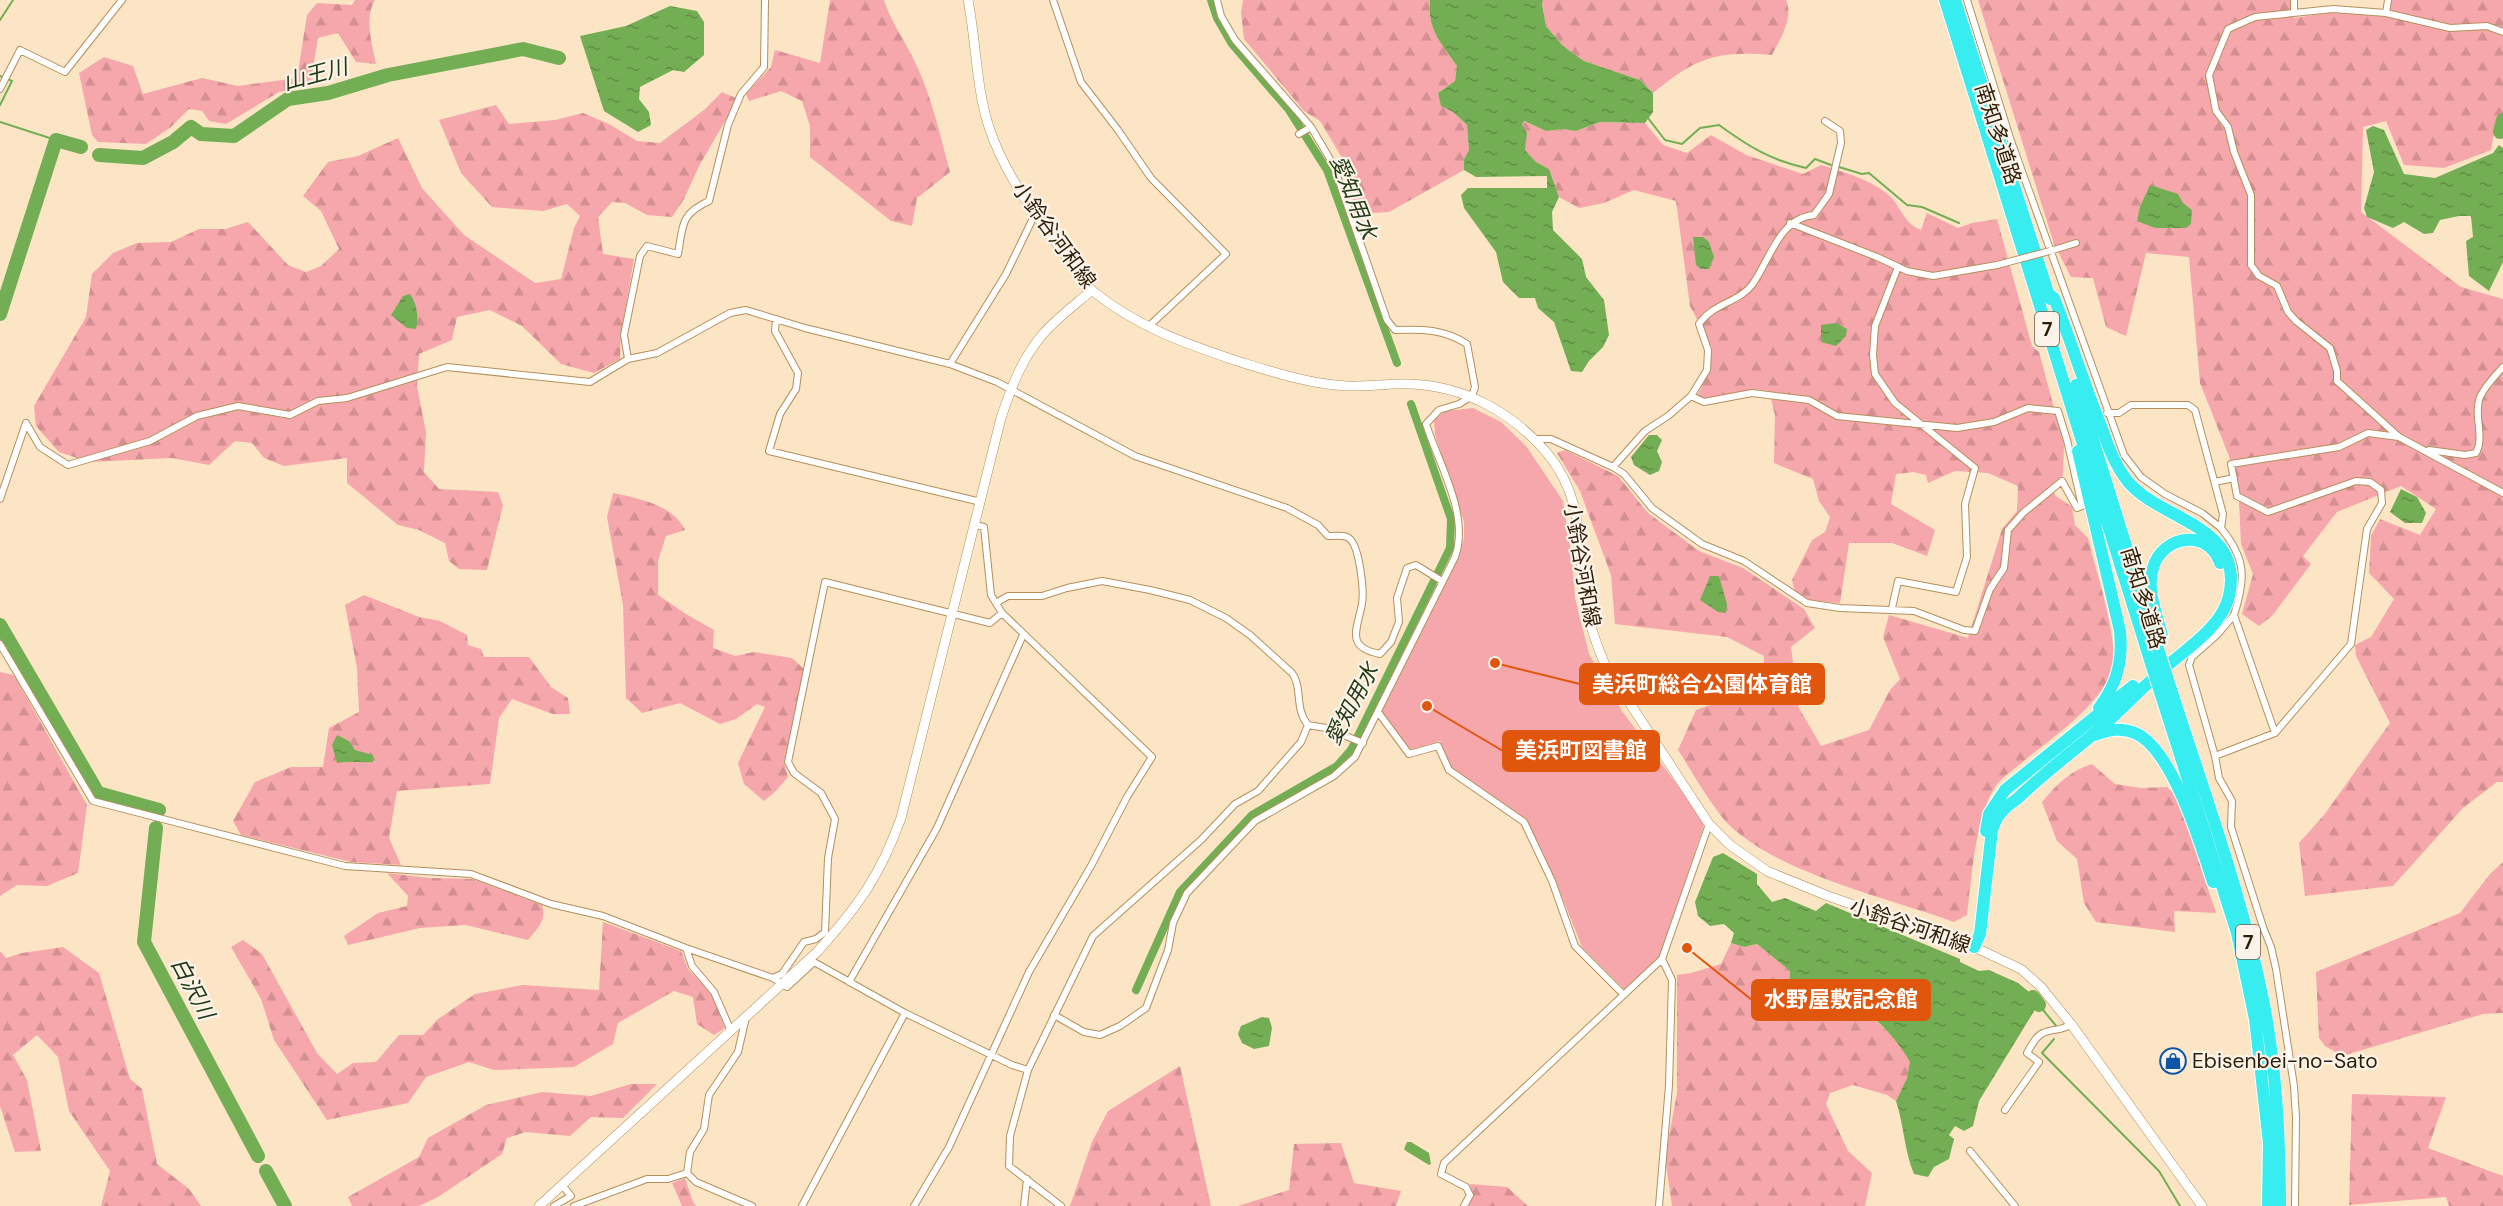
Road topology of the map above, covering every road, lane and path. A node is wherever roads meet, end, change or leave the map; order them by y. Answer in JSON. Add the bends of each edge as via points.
{"nodes":[{"id":1,"x":122,"y":0,"type":"edge"},
{"id":2,"x":765,"y":0,"type":"edge"},
{"id":3,"x":968,"y":0,"type":"edge"},
{"id":4,"x":1053,"y":0,"type":"edge"},
{"id":5,"x":1216,"y":0,"type":"edge"},
{"id":6,"x":1944,"y":0,"type":"edge"},
{"id":7,"x":1955,"y":0,"type":"edge"},
{"id":8,"x":1967,"y":0,"type":"edge"},
{"id":9,"x":2294,"y":0,"type":"edge"},
{"id":10,"x":2388,"y":0,"type":"edge"},
{"id":11,"x":2294,"y":13,"type":"junction"},
{"id":12,"x":2386,"y":13,"type":"junction"},
{"id":13,"x":2503,"y":32,"type":"edge"},
{"id":14,"x":0,"y":89,"type":"edge"},
{"id":15,"x":1825,"y":121,"type":"dead end"},
{"id":16,"x":1310,"y":128,"type":"junction"},
{"id":17,"x":1299,"y":134,"type":"dead end"},
{"id":18,"x":1035,"y":214,"type":"junction"},
{"id":19,"x":1790,"y":223,"type":"junction"},
{"id":20,"x":2020,"y":242,"type":"junction"},
{"id":21,"x":2076,"y":243,"type":"dead end"},
{"id":22,"x":2050,"y":251,"type":"junction"},
{"id":23,"x":1898,"y":267,"type":"junction"},
{"id":24,"x":1092,"y":290,"type":"junction"},
{"id":25,"x":2048,"y":294,"type":"junction"},
{"id":26,"x":776,"y":319,"type":"junction"},
{"id":27,"x":1147,"y":328,"type":"junction"},
{"id":28,"x":628,"y":359,"type":"junction"},
{"id":29,"x":950,"y":364,"type":"junction"},
{"id":30,"x":2503,"y":367,"type":"edge"},
{"id":31,"x":1011,"y":389,"type":"junction"},
{"id":32,"x":1472,"y":396,"type":"junction"},
{"id":33,"x":1691,"y":396,"type":"junction"},
{"id":34,"x":2107,"y":413,"type":"junction"},
{"id":35,"x":1923,"y":424,"type":"junction"},
{"id":36,"x":2399,"y":436,"type":"junction"},
{"id":37,"x":1534,"y":439,"type":"junction"},
{"id":38,"x":2422,"y":449,"type":"junction"},
{"id":39,"x":1613,"y":467,"type":"junction"},
{"id":40,"x":2234,"y":478,"type":"junction"},
{"id":41,"x":2215,"y":482,"type":"junction"},
{"id":42,"x":2503,"y":493,"type":"edge"},
{"id":43,"x":0,"y":499,"type":"edge"},
{"id":44,"x":981,"y":502,"type":"junction"},
{"id":45,"x":975,"y":525,"type":"junction"},
{"id":46,"x":2222,"y":528,"type":"junction"},
{"id":47,"x":1442,"y":581,"type":"junction"},
{"id":48,"x":996,"y":603,"type":"junction"},
{"id":49,"x":1892,"y":608,"type":"junction"},
{"id":50,"x":1002,"y":613,"type":"junction"},
{"id":51,"x":953,"y":614,"type":"junction"},
{"id":52,"x":2234,"y":615,"type":"junction"},
{"id":53,"x":1023,"y":635,"type":"junction"},
{"id":54,"x":0,"y":644,"type":"edge"},
{"id":55,"x":2157,"y":650,"type":"junction"},
{"id":56,"x":2168,"y":685,"type":"junction"},
{"id":57,"x":1378,"y":712,"type":"junction"},
{"id":58,"x":2086,"y":722,"type":"junction"},
{"id":59,"x":1308,"y":725,"type":"junction"},
{"id":60,"x":2275,"y":733,"type":"junction"},
{"id":61,"x":2091,"y":736,"type":"junction"},
{"id":62,"x":1363,"y":743,"type":"junction"},
{"id":63,"x":2215,"y":756,"type":"junction"},
{"id":64,"x":1709,"y":824,"type":"junction"},
{"id":65,"x":2237,"y":933,"type":"junction"},
{"id":66,"x":1974,"y":947,"type":"junction"},
{"id":67,"x":686,"y":948,"type":"junction"},
{"id":68,"x":1662,"y":959,"type":"junction"},
{"id":69,"x":773,"y":978,"type":"junction"},
{"id":70,"x":849,"y":982,"type":"junction"},
{"id":71,"x":782,"y":984,"type":"junction"},
{"id":72,"x":1624,"y":995,"type":"junction"},
{"id":73,"x":905,"y":1013,"type":"junction"},
{"id":74,"x":1054,"y":1015,"type":"junction"},
{"id":75,"x":746,"y":1017,"type":"junction"},
{"id":76,"x":2071,"y":1023,"type":"junction"},
{"id":77,"x":731,"y":1030,"type":"junction"},
{"id":78,"x":991,"y":1055,"type":"junction"},
{"id":79,"x":1028,"y":1070,"type":"junction"},
{"id":80,"x":2005,"y":1110,"type":"dead end"},
{"id":81,"x":1970,"y":1151,"type":"dead end"},
{"id":82,"x":687,"y":1173,"type":"junction"},
{"id":83,"x":1027,"y":1179,"type":"junction"},
{"id":84,"x":562,"y":1185,"type":"junction"},
{"id":85,"x":539,"y":1206,"type":"edge"},
{"id":86,"x":554,"y":1206,"type":"edge"},
{"id":87,"x":574,"y":1206,"type":"edge"},
{"id":88,"x":752,"y":1206,"type":"edge"},
{"id":89,"x":802,"y":1206,"type":"edge"},
{"id":90,"x":914,"y":1206,"type":"edge"},
{"id":91,"x":1024,"y":1206,"type":"edge"},
{"id":92,"x":1061,"y":1206,"type":"edge"},
{"id":93,"x":1464,"y":1206,"type":"edge"},
{"id":94,"x":1659,"y":1206,"type":"edge"},
{"id":95,"x":2015,"y":1206,"type":"edge"},
{"id":96,"x":2202,"y":1206,"type":"edge"},
{"id":97,"x":2268,"y":1206,"type":"edge"},
{"id":98,"x":2280,"y":1206,"type":"edge"},
{"id":99,"x":2295,"y":1206,"type":"edge"}],
"edges":[{"from":1,"to":14,"type":"street","via":[[65,72],[20,50]]},
{"from":2,"to":28,"type":"street","via":[[764,67],[741,94],[728,126],[709,201],[684,218],[678,254],[647,246],[640,256],[624,335]]},
{"from":3,"to":18,"type":"main road","name":"小鈴谷河和線","via":[[988,124],[1009,175]]},
{"from":4,"to":27,"type":"street","via":[[1081,82],[1151,178],[1226,254]]},
{"from":5,"to":16,"type":"street","via":[[1235,40]]},
{"from":6,"to":20,"type":"highway","name":"南知多道路","number":"7"},
{"from":7,"to":25,"type":"highway","name":"南知多道路","number":"7"},
{"from":8,"to":22,"type":"street"},
{"from":9,"to":11,"type":"street"},
{"from":10,"to":12,"type":"street"},
{"from":11,"to":12,"type":"street","via":[[2333,9]]},
{"from":11,"to":36,"type":"street","via":[[2255,17],[2228,29],[2209,75],[2217,111],[2228,127],[2251,195],[2251,266],[2259,276],[2277,286],[2296,321],[2330,348],[2337,381]]},
{"from":12,"to":13,"type":"street","via":[[2450,28],[2487,26]]},
{"from":15,"to":19,"type":"street","via":[[1840,131],[1841,143],[1829,194],[1814,215]]},
{"from":16,"to":17,"type":"street"},
{"from":16,"to":32,"type":"street","via":[[1333,164],[1387,320],[1395,330],[1436,331],[1467,344],[1475,387]]},
{"from":18,"to":24,"type":"main road","name":"小鈴谷河和線"},
{"from":18,"to":29,"type":"street","via":[[1006,274]]},
{"from":19,"to":23,"type":"street"},
{"from":19,"to":33,"type":"street","via":[[1750,288],[1705,314],[1699,324],[1708,350],[1707,370]]},
{"from":20,"to":55,"type":"highway","name":"南知多道路","number":"7"},
{"from":20,"to":58,"type":"highway","via":[[2018,254],[2074,438],[2120,631],[2121,662],[2116,679]]},
{"from":21,"to":22,"type":"street"},
{"from":22,"to":23,"type":"street","bridge":true,"via":[[1934,276]]},
{"from":22,"to":34,"type":"street"},
{"from":23,"to":35,"type":"street","via":[[1875,326],[1875,374],[1894,403]]},
{"from":24,"to":27,"type":"main road","name":"小鈴谷河和線"},
{"from":24,"to":31,"type":"main road","via":[[1043,334]]},
{"from":25,"to":55,"type":"highway","name":"南知多道路","number":"7"},
{"from":25,"to":61,"type":"highway","via":[[2054,298],[2086,390],[2122,473],[2142,495],[2210,535],[2231,573],[2227,603],[2217,620]]},
{"from":26,"to":28,"type":"street","via":[[746,310],[730,313],[657,353]]},
{"from":26,"to":29,"type":"street"},
{"from":26,"to":44,"type":"street","via":[[775,331],[798,373],[769,451]]},
{"from":27,"to":32,"type":"main road","name":"小鈴谷河和線","via":[[1305,382],[1424,385]]},
{"from":28,"to":43,"type":"street","via":[[590,382],[447,367],[347,398],[318,401],[290,415],[238,406],[197,416],[150,441],[68,465],[40,447],[26,423]]},
{"from":29,"to":31,"type":"street"},
{"from":30,"to":38,"type":"street","via":[[2480,399],[2480,446],[2476,453]]},
{"from":31,"to":44,"type":"main road"},
{"from":31,"to":47,"type":"street","via":[[1135,456],[1287,508],[1318,525],[1328,536],[1348,537],[1358,558],[1362,602],[1355,627],[1356,642],[1365,651],[1380,654],[1391,642],[1399,622],[1397,598],[1407,568],[1416,566]]},
{"from":32,"to":37,"type":"main road","name":"小鈴谷河和線","via":[[1499,411]]},
{"from":32,"to":47,"type":"street","via":[[1439,410],[1426,424],[1460,521],[1458,549]]},
{"from":33,"to":35,"type":"street","via":[[1704,402],[1752,393],[1809,400],[1837,416]]},
{"from":33,"to":39,"type":"street","via":[[1645,431]]},
{"from":34,"to":41,"type":"street","via":[[2119,413],[2132,405],[2188,405],[2195,410]]},
{"from":34,"to":46,"type":"street","via":[[2124,455],[2141,477]]},
{"from":35,"to":49,"type":"street","via":[[1975,468],[1965,504],[1967,557],[1956,592],[1898,581]]},
{"from":35,"to":49,"type":"street","via":[[1957,428],[1994,422],[2028,408],[2058,411],[2082,506],[2077,508],[2062,481],[2008,530],[2004,568],[1990,589],[1975,631]]},
{"from":36,"to":38,"type":"street"},
{"from":36,"to":40,"type":"street","via":[[2368,433],[2340,447],[2231,464]]},
{"from":37,"to":39,"type":"street","via":[[1551,439]]},
{"from":37,"to":64,"type":"main road","name":"小鈴谷河和線","via":[[1549,455],[1575,505],[1584,595],[1606,667]]},
{"from":38,"to":42,"type":"street"},
{"from":39,"to":49,"type":"street","via":[[1624,474],[1652,508],[1702,544],[1744,561],[1807,603],[1840,608]]},
{"from":40,"to":41,"type":"street"},
{"from":40,"to":60,"type":"street","via":[[2237,496],[2268,512],[2356,481],[2370,482],[2381,490],[2382,503],[2367,529],[2351,644]]},
{"from":41,"to":46,"type":"street","via":[[2223,514]]},
{"from":44,"to":45,"type":"main road"},
{"from":45,"to":48,"type":"street","via":[[984,527],[988,580]]},
{"from":45,"to":51,"type":"main road"},
{"from":46,"to":52,"type":"street","via":[[2237,551],[2243,573]]},
{"from":47,"to":57,"type":"street"},
{"from":48,"to":50,"type":"street"},
{"from":48,"to":59,"type":"street","via":[[1008,596],[1042,596],[1102,581],[1190,600],[1236,624],[1292,673],[1299,709]]},
{"from":50,"to":51,"type":"street","via":[[990,623]]},
{"from":50,"to":53,"type":"street"},
{"from":51,"to":69,"type":"street","via":[[825,582],[788,762],[794,773],[821,793],[835,819],[828,858],[825,932],[804,942],[782,974]]},
{"from":51,"to":71,"type":"main road","via":[[918,759],[888,854],[854,911],[819,951]]},
{"from":52,"to":60,"type":"street"},
{"from":52,"to":63,"type":"street","via":[[2192,657],[2189,665]]},
{"from":53,"to":70,"type":"street","via":[[936,828]]},
{"from":53,"to":78,"type":"street","via":[[1152,757],[1033,964]]},
{"from":54,"to":67,"type":"street","via":[[93,801],[345,866],[471,874],[551,904],[603,916]]},
{"from":55,"to":56,"type":"highway","name":"南知多道路","number":"7","bridge":true},
{"from":55,"to":58,"type":"highway","via":[[2150,590],[2152,568],[2169,544],[2196,540],[2219,558],[2223,572],[2224,588],[2212,616],[2185,643]]},
{"from":56,"to":65,"type":"highway","name":"南知多道路","number":"7"},
{"from":56,"to":98,"type":"highway","name":"南知多道路","number":"7","via":[[2229,870],[2265,1010],[2276,1092]]},
{"from":57,"to":62,"type":"street"},
{"from":57,"to":72,"type":"street","via":[[1409,754],[1438,746],[1449,770],[1524,822],[1552,881],[1575,946]]},
{"from":58,"to":66,"type":"highway","via":[[2005,790],[1989,814],[1972,934]]},
{"from":59,"to":62,"type":"street"},
{"from":59,"to":74,"type":"street","via":[[1301,742],[1258,791],[1234,804],[1201,840],[1093,936]]},
{"from":60,"to":63,"type":"street"},
{"from":61,"to":65,"type":"highway","via":[[2121,729],[2136,733],[2159,753],[2188,812],[2229,928]]},
{"from":61,"to":66,"type":"highway","via":[[1999,814],[1992,830],[1980,934]]},
{"from":62,"to":74,"type":"street","via":[[1355,757],[1334,776],[1255,821],[1187,893],[1173,923],[1168,950],[1146,1008],[1100,1035],[1084,1032]]},
{"from":63,"to":99,"type":"street","via":[[2219,778],[2232,801],[2231,827],[2276,969],[2294,1086]]},
{"from":64,"to":66,"type":"main road","name":"小鈴谷河和線","via":[[1730,845],[1767,871]]},
{"from":64,"to":68,"type":"street"},
{"from":65,"to":97,"type":"highway","name":"南知多道路","number":"7","via":[[2262,1067],[2269,1143]]},
{"from":66,"to":76,"type":"main road","name":"小鈴谷河和線","via":[[2021,969]]},
{"from":67,"to":69,"type":"street"},
{"from":67,"to":77,"type":"street","via":[[692,966],[714,992]]},
{"from":68,"to":72,"type":"street"},
{"from":68,"to":94,"type":"street","via":[[1672,980],[1672,992]]},
{"from":69,"to":71,"type":"street"},
{"from":70,"to":71,"type":"street","via":[[814,962],[787,987]]},
{"from":70,"to":73,"type":"street"},
{"from":71,"to":75,"type":"main road"},
{"from":72,"to":93,"type":"street","via":[[1444,1163],[1441,1174],[1466,1187],[1470,1195]]},
{"from":73,"to":78,"type":"street"},
{"from":73,"to":89,"type":"street"},
{"from":74,"to":79,"type":"street"},
{"from":75,"to":77,"type":"main road"},
{"from":75,"to":82,"type":"street","via":[[738,1052],[709,1095],[704,1129],[690,1152]]},
{"from":76,"to":80,"type":"street","via":[[2062,1030],[2039,1035],[2027,1053],[2039,1062]]},
{"from":76,"to":96,"type":"main road","name":"小鈴谷河和線"},
{"from":77,"to":84,"type":"main road"},
{"from":78,"to":79,"type":"street"},
{"from":78,"to":90,"type":"street","via":[[949,1146]]},
{"from":79,"to":83,"type":"street","via":[[1010,1136],[1009,1166]]},
{"from":81,"to":95,"type":"street"},
{"from":82,"to":87,"type":"street","via":[[668,1179],[647,1179]]},
{"from":82,"to":88,"type":"street","via":[[696,1182]]},
{"from":83,"to":91,"type":"street"},
{"from":83,"to":92,"type":"street"},
{"from":84,"to":85,"type":"main road"},
{"from":84,"to":86,"type":"street","via":[[571,1196]]}]}
